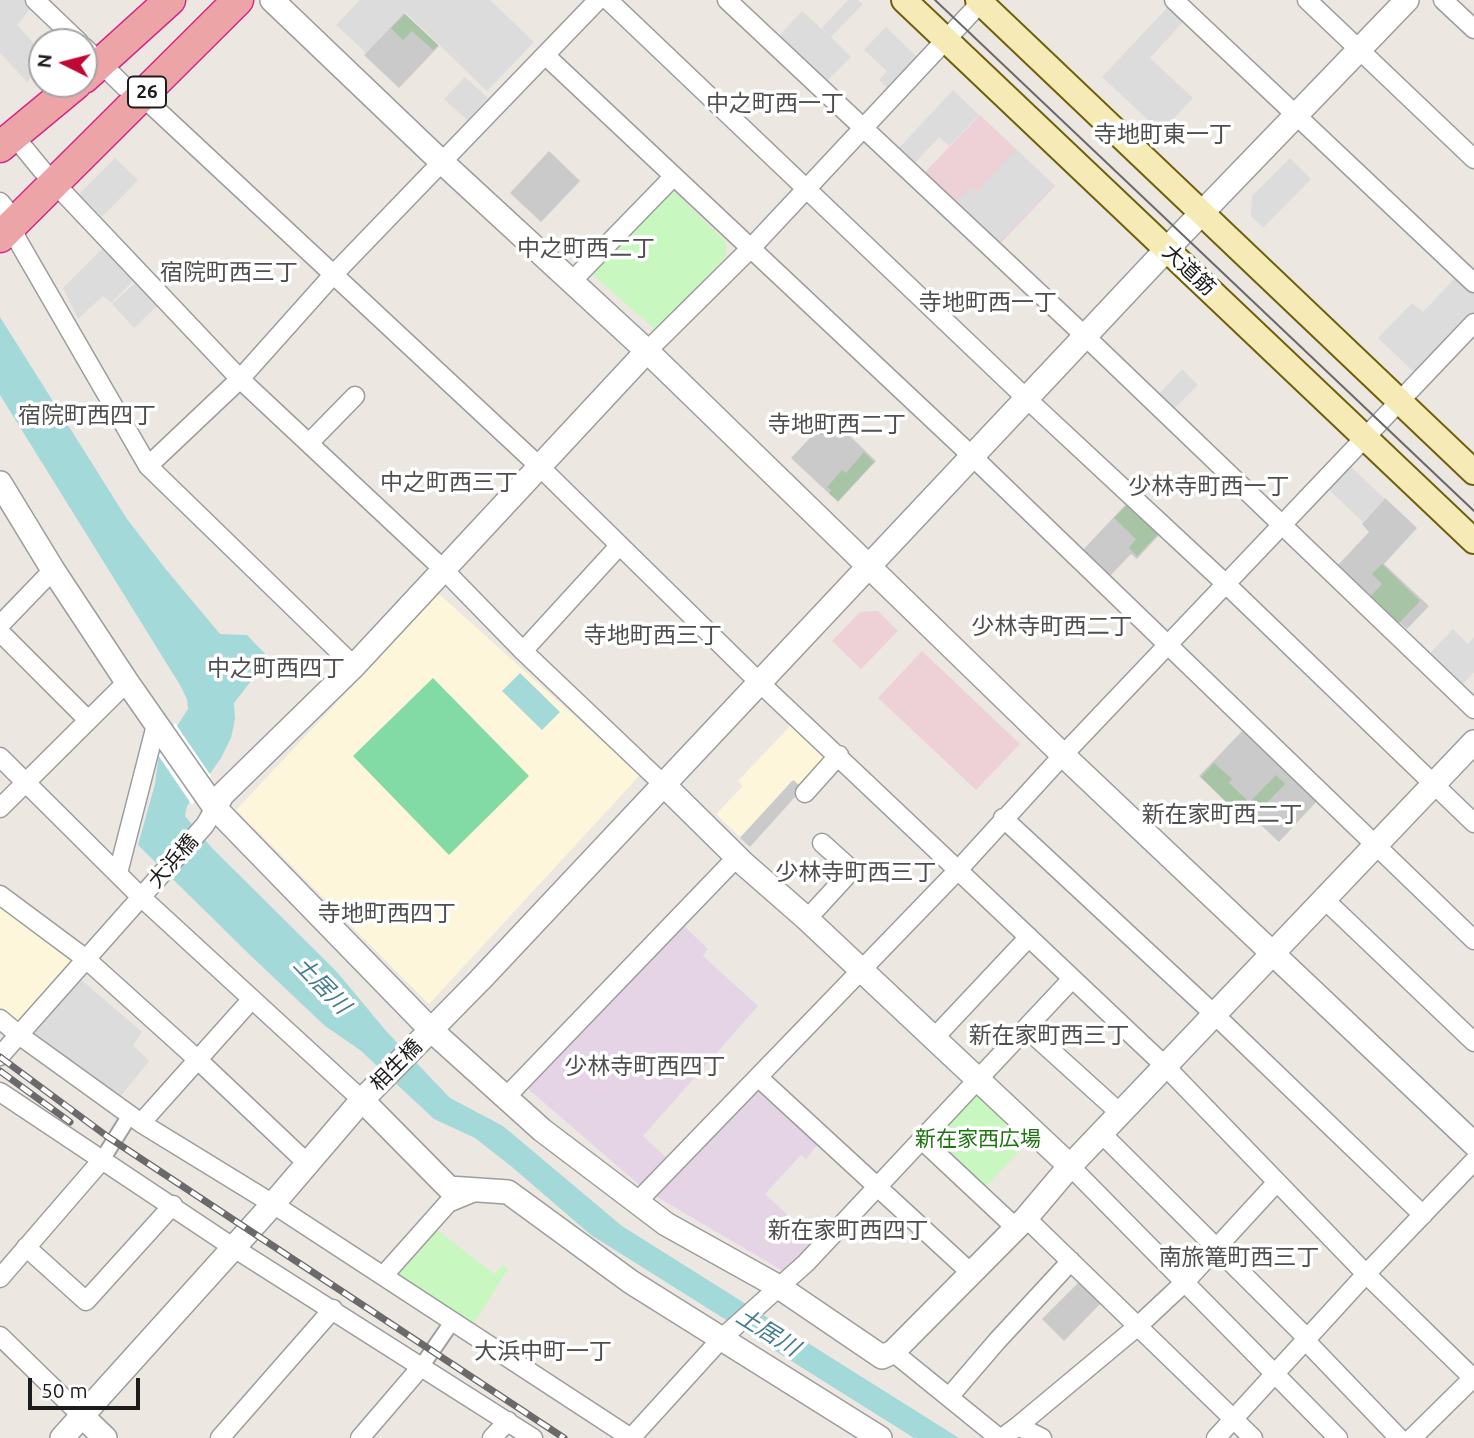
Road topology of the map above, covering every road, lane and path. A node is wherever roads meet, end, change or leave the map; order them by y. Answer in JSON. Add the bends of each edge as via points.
{"nodes":[{"id":1,"x":35,"y":0,"type":"edge"},
{"id":2,"x":144,"y":0,"type":"edge"},
{"id":3,"x":170,"y":0,"type":"edge"},
{"id":4,"x":211,"y":0,"type":"edge"},
{"id":5,"x":238,"y":0,"type":"edge"},
{"id":6,"x":272,"y":0,"type":"edge"},
{"id":7,"x":598,"y":0,"type":"edge"},
{"id":8,"x":608,"y":0,"type":"edge"},
{"id":9,"x":727,"y":0,"type":"edge"},
{"id":10,"x":904,"y":0,"type":"edge"},
{"id":11,"x":1174,"y":0,"type":"edge"},
{"id":12,"x":1307,"y":0,"type":"edge"},
{"id":13,"x":1407,"y":0,"type":"edge"},
{"id":14,"x":1443,"y":0,"type":"edge"},
{"id":15,"x":981,"y":1,"type":"edge"},
{"id":16,"x":64,"y":28,"type":"edge"},
{"id":17,"x":1474,"y":29,"type":"edge"},
{"id":18,"x":946,"y":39,"type":"junction"},
{"id":19,"x":1359,"y":50,"type":"junction"},
{"id":20,"x":98,"y":52,"type":"edge"},
{"id":21,"x":98,"y":55,"type":"edge"},
{"id":22,"x":545,"y":55,"type":"junction"},
{"id":23,"x":98,"y":68,"type":"edge"},
{"id":24,"x":134,"y":92,"type":"junction"},
{"id":25,"x":59,"y":98,"type":"edge"},
{"id":26,"x":1296,"y":115,"type":"junction"},
{"id":27,"x":862,"y":129,"type":"junction"},
{"id":28,"x":7,"y":141,"type":"edge"},
{"id":29,"x":1474,"y":159,"type":"edge"},
{"id":30,"x":442,"y":162,"type":"junction"},
{"id":31,"x":674,"y":176,"type":"junction"},
{"id":32,"x":48,"y":177,"type":"junction"},
{"id":33,"x":805,"y":188,"type":"junction"},
{"id":34,"x":1201,"y":214,"type":"junction"},
{"id":35,"x":3,"y":217,"type":"edge"},
{"id":36,"x":751,"y":248,"type":"junction"},
{"id":37,"x":1167,"y":249,"type":"junction"},
{"id":38,"x":332,"y":276,"type":"junction"},
{"id":39,"x":572,"y":281,"type":"junction"},
{"id":40,"x":1474,"y":283,"type":"edge"},
{"id":41,"x":1474,"y":323,"type":"edge"},
{"id":42,"x":1086,"y":337,"type":"junction"},
{"id":43,"x":647,"y":351,"type":"junction"},
{"id":44,"x":240,"y":379,"type":"junction"},
{"id":45,"x":355,"y":396,"type":"dead end"},
{"id":46,"x":1027,"y":399,"type":"junction"},
{"id":47,"x":1399,"y":402,"type":"junction"},
{"id":48,"x":1366,"y":438,"type":"junction"},
{"id":49,"x":309,"y":443,"type":"junction"},
{"id":50,"x":973,"y":457,"type":"junction"},
{"id":51,"x":148,"y":466,"type":"junction"},
{"id":52,"x":540,"y":467,"type":"junction"},
{"id":53,"x":1474,"y":472,"type":"edge"},
{"id":54,"x":0,"y":483,"type":"edge"},
{"id":55,"x":1281,"y":525,"type":"junction"},
{"id":56,"x":1474,"y":541,"type":"edge"},
{"id":57,"x":619,"y":547,"type":"junction"},
{"id":58,"x":867,"y":567,"type":"junction"},
{"id":59,"x":53,"y":570,"type":"junction"},
{"id":60,"x":444,"y":570,"type":"junction"},
{"id":61,"x":1227,"y":585,"type":"junction"},
{"id":62,"x":0,"y":625,"type":"edge"},
{"id":63,"x":0,"y":632,"type":"edge"},
{"id":64,"x":1168,"y":646,"type":"junction"},
{"id":65,"x":523,"y":651,"type":"junction"},
{"id":66,"x":354,"y":666,"type":"junction"},
{"id":67,"x":127,"y":682,"type":"junction"},
{"id":68,"x":760,"y":683,"type":"junction"},
{"id":69,"x":1474,"y":709,"type":"edge"},
{"id":70,"x":88,"y":720,"type":"junction"},
{"id":71,"x":161,"y":732,"type":"junction"},
{"id":72,"x":1474,"y":742,"type":"edge"},
{"id":73,"x":839,"y":755,"type":"junction"},
{"id":74,"x":1063,"y":755,"type":"junction"},
{"id":75,"x":0,"y":757,"type":"edge"},
{"id":76,"x":26,"y":782,"type":"junction"},
{"id":77,"x":664,"y":785,"type":"junction"},
{"id":78,"x":1434,"y":785,"type":"junction"},
{"id":79,"x":805,"y":793,"type":"dead end"},
{"id":80,"x":0,"y":808,"type":"edge"},
{"id":81,"x":207,"y":808,"type":"junction"},
{"id":82,"x":1003,"y":818,"type":"junction"},
{"id":83,"x":1474,"y":823,"type":"edge"},
{"id":84,"x":822,"y":843,"type":"dead end"},
{"id":85,"x":1375,"y":844,"type":"junction"},
{"id":86,"x":737,"y":857,"type":"junction"},
{"id":87,"x":958,"y":869,"type":"junction"},
{"id":88,"x":118,"y":873,"type":"junction"},
{"id":89,"x":0,"y":895,"type":"edge"},
{"id":90,"x":141,"y":897,"type":"junction"},
{"id":91,"x":1324,"y":898,"type":"junction"},
{"id":92,"x":807,"y":919,"type":"junction"},
{"id":93,"x":1029,"y":937,"type":"junction"},
{"id":94,"x":1474,"y":940,"type":"edge"},
{"id":95,"x":1272,"y":951,"type":"junction"},
{"id":96,"x":86,"y":959,"type":"junction"},
{"id":97,"x":861,"y":971,"type":"junction"},
{"id":98,"x":1072,"y":979,"type":"junction"},
{"id":99,"x":252,"y":999,"type":"junction"},
{"id":100,"x":1215,"y":1015,"type":"junction"},
{"id":101,"x":0,"y":1019,"type":"edge"},
{"id":102,"x":1026,"y":1028,"type":"junction"},
{"id":103,"x":431,"y":1030,"type":"junction"},
{"id":104,"x":19,"y":1035,"type":"junction"},
{"id":105,"x":934,"y":1038,"type":"junction"},
{"id":106,"x":1474,"y":1042,"type":"edge"},
{"id":107,"x":0,"y":1056,"type":"edge"},
{"id":108,"x":197,"y":1059,"type":"junction"},
{"id":109,"x":1166,"y":1066,"type":"junction"},
{"id":110,"x":758,"y":1077,"type":"junction"},
{"id":111,"x":978,"y":1078,"type":"junction"},
{"id":112,"x":0,"y":1092,"type":"edge"},
{"id":113,"x":505,"y":1098,"type":"junction"},
{"id":114,"x":362,"y":1100,"type":"junction"},
{"id":115,"x":1120,"y":1113,"type":"junction"},
{"id":116,"x":136,"y":1119,"type":"junction"},
{"id":117,"x":1101,"y":1133,"type":"junction"},
{"id":118,"x":922,"y":1140,"type":"junction"},
{"id":119,"x":1474,"y":1144,"type":"edge"},
{"id":120,"x":102,"y":1160,"type":"junction"},
{"id":121,"x":1474,"y":1161,"type":"edge"},
{"id":122,"x":307,"y":1163,"type":"junction"},
{"id":123,"x":1070,"y":1166,"type":"junction"},
{"id":124,"x":1277,"y":1182,"type":"junction"},
{"id":125,"x":877,"y":1189,"type":"junction"},
{"id":126,"x":479,"y":1190,"type":"junction"},
{"id":127,"x":637,"y":1202,"type":"junction"},
{"id":128,"x":273,"y":1204,"type":"junction"},
{"id":129,"x":173,"y":1205,"type":"junction"},
{"id":130,"x":1423,"y":1215,"type":"junction"},
{"id":131,"x":1021,"y":1223,"type":"junction"},
{"id":132,"x":26,"y":1247,"type":"junction"},
{"id":133,"x":1217,"y":1247,"type":"junction"},
{"id":134,"x":234,"y":1248,"type":"junction"},
{"id":135,"x":1071,"y":1261,"type":"junction"},
{"id":136,"x":971,"y":1273,"type":"junction"},
{"id":137,"x":1366,"y":1274,"type":"junction"},
{"id":138,"x":383,"y":1276,"type":"junction"},
{"id":139,"x":0,"y":1278,"type":"edge"},
{"id":140,"x":1185,"y":1282,"type":"junction"},
{"id":141,"x":779,"y":1287,"type":"junction"},
{"id":142,"x":333,"y":1309,"type":"junction"},
{"id":143,"x":452,"y":1322,"type":"junction"},
{"id":144,"x":1138,"y":1326,"type":"junction"},
{"id":145,"x":0,"y":1336,"type":"edge"},
{"id":146,"x":722,"y":1338,"type":"junction"},
{"id":147,"x":1306,"y":1339,"type":"junction"},
{"id":148,"x":893,"y":1352,"type":"junction"},
{"id":149,"x":421,"y":1367,"type":"junction"},
{"id":150,"x":1275,"y":1373,"type":"junction"},
{"id":151,"x":1474,"y":1379,"type":"edge"},
{"id":152,"x":949,"y":1397,"type":"junction"},
{"id":153,"x":81,"y":1415,"type":"junction"},
{"id":154,"x":1233,"y":1420,"type":"junction"},
{"id":155,"x":508,"y":1421,"type":"junction"},
{"id":156,"x":1018,"y":1426,"type":"junction"},
{"id":157,"x":62,"y":1438,"type":"edge"},
{"id":158,"x":105,"y":1438,"type":"edge"},
{"id":159,"x":220,"y":1438,"type":"edge"},
{"id":160,"x":360,"y":1438,"type":"edge"},
{"id":161,"x":492,"y":1438,"type":"edge"},
{"id":162,"x":533,"y":1438,"type":"edge"},
{"id":163,"x":631,"y":1438,"type":"edge"},
{"id":164,"x":880,"y":1438,"type":"edge"},
{"id":165,"x":1000,"y":1438,"type":"edge"},
{"id":166,"x":1042,"y":1438,"type":"edge"},
{"id":167,"x":1216,"y":1438,"type":"edge"},
{"id":168,"x":1253,"y":1438,"type":"edge"},
{"id":169,"x":1338,"y":1438,"type":"edge"},
{"id":170,"x":1399,"y":1438,"type":"edge"},
{"id":171,"x":1412,"y":1438,"type":"edge"}],
"edges":[{"from":1,"to":16,"type":"street"},
{"from":2,"to":20,"type":"highway","number":"26","via":[[104,39]]},
{"from":3,"to":21,"type":"highway","number":"26"},
{"from":4,"to":24,"type":"highway","number":"26"},
{"from":5,"to":24,"type":"highway","number":"26","via":[[151,85]]},
{"from":6,"to":30,"type":"street"},
{"from":7,"to":22,"type":"street"},
{"from":8,"to":33,"type":"street"},
{"from":9,"to":27,"type":"street"},
{"from":10,"to":18,"type":"main road","name":"大道筋"},
{"from":11,"to":26,"type":"street"},
{"from":12,"to":19,"type":"street"},
{"from":13,"to":19,"type":"street","name":"相生橋"},
{"from":14,"to":17,"type":"street"},
{"from":15,"to":18,"type":"street"},
{"from":15,"to":34,"type":"main road"},
{"from":18,"to":27,"type":"street"},
{"from":18,"to":37,"type":"main road","name":"大道筋"},
{"from":19,"to":26,"type":"street","name":"相生橋"},
{"from":19,"to":29,"type":"street"},
{"from":22,"to":30,"type":"street"},
{"from":22,"to":31,"type":"street"},
{"from":23,"to":24,"type":"street"},
{"from":24,"to":32,"type":"highway","number":"26"},
{"from":24,"to":38,"type":"street"},
{"from":25,"to":28,"type":"highway"},
{"from":26,"to":34,"type":"street","name":"相生橋"},
{"from":26,"to":40,"type":"street"},
{"from":27,"to":33,"type":"street"},
{"from":27,"to":42,"type":"street"},
{"from":28,"to":32,"type":"street"},
{"from":30,"to":38,"type":"street"},
{"from":30,"to":39,"type":"street"},
{"from":31,"to":36,"type":"street"},
{"from":31,"to":39,"type":"street"},
{"from":32,"to":35,"type":"highway","number":"26"},
{"from":32,"to":44,"type":"street"},
{"from":33,"to":36,"type":"street"},
{"from":33,"to":46,"type":"street"},
{"from":34,"to":37,"type":"street","name":"相生橋"},
{"from":34,"to":47,"type":"main road"},
{"from":35,"to":51,"type":"street"},
{"from":36,"to":43,"type":"street"},
{"from":36,"to":50,"type":"street"},
{"from":37,"to":42,"type":"street","name":"相生橋"},
{"from":37,"to":48,"type":"main road","name":"大道筋"},
{"from":38,"to":44,"type":"street"},
{"from":38,"to":52,"type":"street"},
{"from":39,"to":43,"type":"street"},
{"from":41,"to":47,"type":"street"},
{"from":42,"to":46,"type":"street","name":"相生橋"},
{"from":42,"to":55,"type":"street"},
{"from":43,"to":52,"type":"street"},
{"from":43,"to":58,"type":"street"},
{"from":44,"to":49,"type":"street"},
{"from":44,"to":51,"type":"street"},
{"from":45,"to":49,"type":"street"},
{"from":46,"to":50,"type":"street","name":"相生橋"},
{"from":46,"to":61,"type":"street"},
{"from":47,"to":48,"type":"street"},
{"from":47,"to":53,"type":"main road"},
{"from":48,"to":55,"type":"street"},
{"from":48,"to":56,"type":"main road","name":"大道筋"},
{"from":49,"to":60,"type":"street"},
{"from":50,"to":58,"type":"street","name":"相生橋"},
{"from":50,"to":64,"type":"street"},
{"from":51,"to":66,"type":"street"},
{"from":52,"to":57,"type":"street"},
{"from":52,"to":60,"type":"street"},
{"from":54,"to":59,"type":"street"},
{"from":55,"to":61,"type":"street"},
{"from":55,"to":69,"type":"street"},
{"from":57,"to":65,"type":"street"},
{"from":57,"to":68,"type":"street"},
{"from":58,"to":68,"type":"street","name":"相生橋"},
{"from":58,"to":74,"type":"street"},
{"from":59,"to":62,"type":"street"},
{"from":59,"to":67,"type":"street"},
{"from":60,"to":65,"type":"street"},
{"from":60,"to":66,"type":"street"},
{"from":61,"to":64,"type":"street"},
{"from":61,"to":78,"type":"street"},
{"from":63,"to":70,"type":"street"},
{"from":64,"to":74,"type":"street"},
{"from":64,"to":85,"type":"street"},
{"from":65,"to":77,"type":"street"},
{"from":66,"to":81,"type":"street"},
{"from":67,"to":70,"type":"street"},
{"from":67,"to":71,"type":"street"},
{"from":68,"to":73,"type":"street"},
{"from":68,"to":77,"type":"street","name":"相生橋"},
{"from":70,"to":76,"type":"street"},
{"from":71,"to":81,"type":"street"},
{"from":71,"to":88,"type":"street"},
{"from":72,"to":78,"type":"street"},
{"from":73,"to":79,"type":"street"},
{"from":73,"to":87,"type":"street"},
{"from":74,"to":82,"type":"street"},
{"from":74,"to":95,"type":"street"},
{"from":75,"to":76,"type":"street"},
{"from":76,"to":80,"type":"street"},
{"from":76,"to":88,"type":"street"},
{"from":77,"to":86,"type":"street"},
{"from":77,"to":103,"type":"street","name":"相生橋"},
{"from":78,"to":83,"type":"street"},
{"from":78,"to":85,"type":"street"},
{"from":81,"to":90,"type":"street","name":"大浜橋"},
{"from":81,"to":103,"type":"street"},
{"from":82,"to":87,"type":"street"},
{"from":82,"to":100,"type":"street"},
{"from":84,"to":92,"type":"street","via":[[852,870]]},
{"from":85,"to":91,"type":"street"},
{"from":85,"to":94,"type":"street"},
{"from":86,"to":92,"type":"street"},
{"from":86,"to":113,"type":"street"},
{"from":87,"to":93,"type":"street"},
{"from":87,"to":97,"type":"street"},
{"from":88,"to":90,"type":"street"},
{"from":89,"to":96,"type":"street"},
{"from":90,"to":96,"type":"street","name":"大浜橋"},
{"from":90,"to":99,"type":"street"},
{"from":91,"to":95,"type":"street"},
{"from":91,"to":106,"type":"street"},
{"from":92,"to":97,"type":"street"},
{"from":93,"to":98,"type":"street"},
{"from":93,"to":105,"type":"street"},
{"from":95,"to":100,"type":"street"},
{"from":95,"to":119,"type":"street"},
{"from":96,"to":104,"type":"street","name":"大浜橋"},
{"from":96,"to":108,"type":"street"},
{"from":97,"to":105,"type":"street"},
{"from":97,"to":110,"type":"street"},
{"from":98,"to":102,"type":"street"},
{"from":98,"to":109,"type":"street"},
{"from":99,"to":108,"type":"street"},
{"from":99,"to":114,"type":"street"},
{"from":100,"to":109,"type":"street"},
{"from":100,"to":130,"type":"street"},
{"from":101,"to":104,"type":"street"},
{"from":102,"to":111,"type":"street"},
{"from":102,"to":115,"type":"street"},
{"from":103,"to":113,"type":"street"},
{"from":103,"to":114,"type":"street","name":"相生橋"},
{"from":104,"to":107,"type":"street","name":"大浜橋"},
{"from":104,"to":116,"type":"street"},
{"from":105,"to":111,"type":"street"},
{"from":108,"to":116,"type":"street"},
{"from":108,"to":122,"type":"street"},
{"from":109,"to":115,"type":"street"},
{"from":109,"to":124,"type":"street"},
{"from":110,"to":125,"type":"street"},
{"from":110,"to":127,"type":"street"},
{"from":111,"to":118,"type":"street"},
{"from":111,"to":123,"type":"street"},
{"from":112,"to":120,"type":"street"},
{"from":113,"to":127,"type":"street"},
{"from":114,"to":122,"type":"street","name":"相生橋"},
{"from":114,"to":126,"type":"street","via":[[449,1188]]},
{"from":115,"to":117,"type":"street"},
{"from":116,"to":120,"type":"street"},
{"from":116,"to":128,"type":"street"},
{"from":117,"to":123,"type":"street"},
{"from":117,"to":133,"type":"street"},
{"from":118,"to":125,"type":"street"},
{"from":118,"to":131,"type":"street"},
{"from":120,"to":129,"type":"street"},
{"from":120,"to":132,"type":"street"},
{"from":121,"to":130,"type":"street"},
{"from":122,"to":128,"type":"street","name":"相生橋"},
{"from":123,"to":131,"type":"street"},
{"from":123,"to":140,"type":"street"},
{"from":124,"to":133,"type":"street"},
{"from":124,"to":137,"type":"street"},
{"from":125,"to":136,"type":"street"},
{"from":125,"to":141,"type":"street"},
{"from":126,"to":138,"type":"street","via":[[448,1203]]},
{"from":126,"to":146,"type":"street","via":[[508,1192],[631,1282]]},
{"from":127,"to":141,"type":"street","via":[[666,1224]]},
{"from":128,"to":134,"type":"street","name":"相生橋"},
{"from":128,"to":138,"type":"street"},
{"from":129,"to":132,"type":"street","via":[[86,1301]]},
{"from":129,"to":134,"type":"street"},
{"from":130,"to":137,"type":"street"},
{"from":131,"to":135,"type":"street"},
{"from":131,"to":136,"type":"street"},
{"from":132,"to":139,"type":"street"},
{"from":133,"to":140,"type":"street"},
{"from":133,"to":147,"type":"street"},
{"from":134,"to":142,"type":"street"},
{"from":134,"to":153,"type":"street","name":"相生橋"},
{"from":135,"to":144,"type":"street"},
{"from":135,"to":152,"type":"street"},
{"from":136,"to":148,"type":"street"},
{"from":137,"to":147,"type":"street"},
{"from":137,"to":151,"type":"street"},
{"from":138,"to":143,"type":"street"},
{"from":140,"to":144,"type":"street"},
{"from":140,"to":150,"type":"street"},
{"from":141,"to":146,"type":"street"},
{"from":141,"to":148,"type":"street","via":[[882,1357]]},
{"from":142,"to":149,"type":"street"},
{"from":142,"to":159,"type":"street"},
{"from":143,"to":149,"type":"street"},
{"from":143,"to":163,"type":"street"},
{"from":144,"to":154,"type":"street"},
{"from":144,"to":156,"type":"street"},
{"from":145,"to":153,"type":"street"},
{"from":146,"to":163,"type":"street"},
{"from":146,"to":164,"type":"street"},
{"from":147,"to":150,"type":"street"},
{"from":147,"to":170,"type":"street"},
{"from":148,"to":152,"type":"street"},
{"from":149,"to":155,"type":"street"},
{"from":149,"to":160,"type":"street"},
{"from":150,"to":154,"type":"street"},
{"from":150,"to":169,"type":"street"},
{"from":151,"to":171,"type":"street"},
{"from":152,"to":165,"type":"street"},
{"from":153,"to":157,"type":"street","name":"相生橋"},
{"from":153,"to":158,"type":"street"},
{"from":154,"to":167,"type":"street"},
{"from":154,"to":168,"type":"street"},
{"from":155,"to":161,"type":"street"},
{"from":155,"to":162,"type":"street"},
{"from":156,"to":165,"type":"street"},
{"from":156,"to":166,"type":"street"}]}
